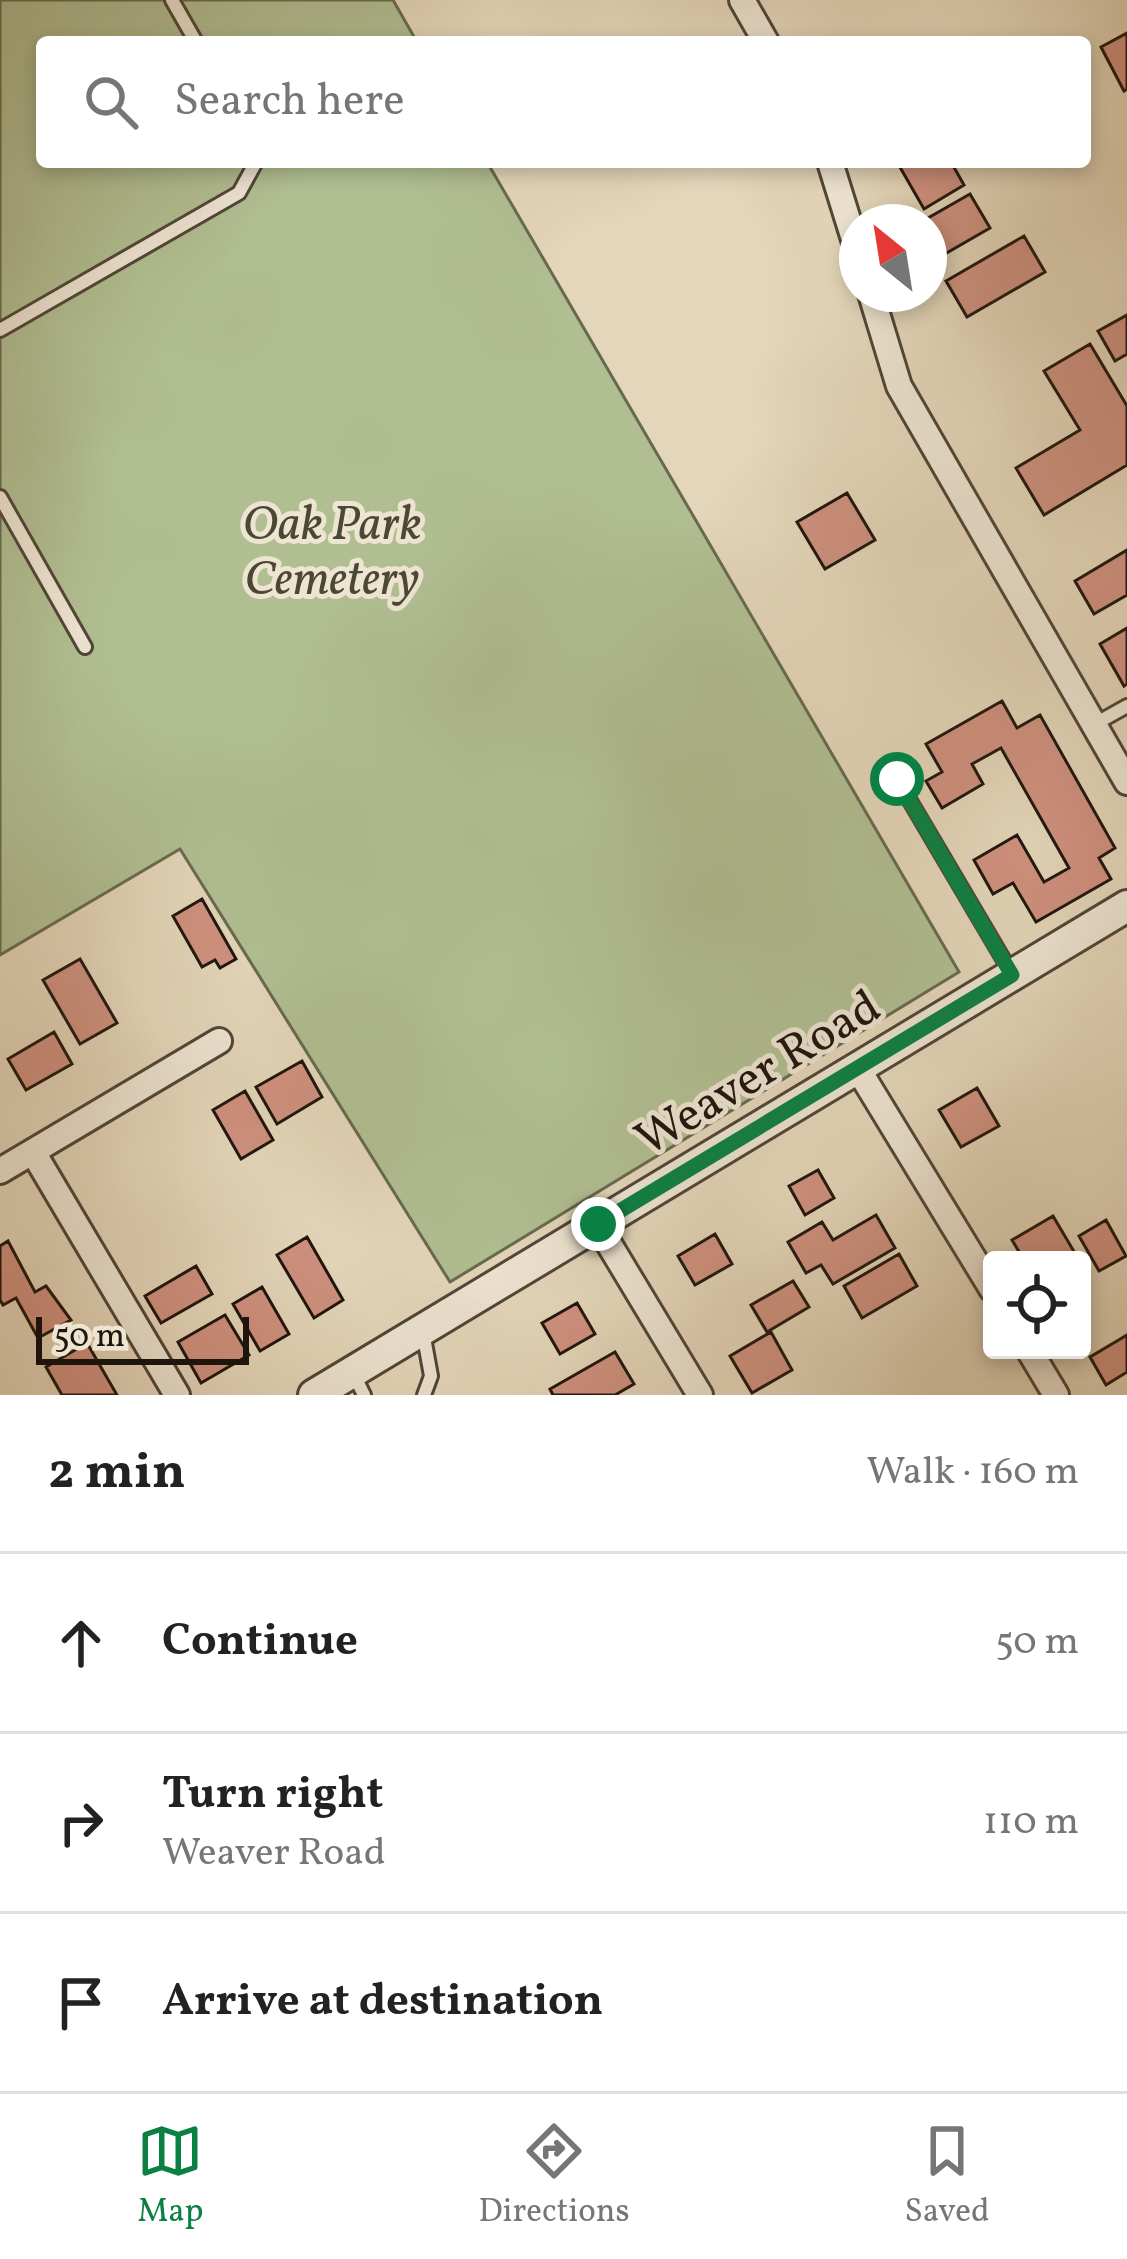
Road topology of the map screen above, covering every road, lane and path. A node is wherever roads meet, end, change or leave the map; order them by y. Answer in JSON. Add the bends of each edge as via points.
{"nodes":[{"id":1,"x":172,"y":0,"type":"edge"},
{"id":2,"x":742,"y":0,"type":"edge"},
{"id":3,"x":193,"y":36,"type":"edge"},
{"id":4,"x":763,"y":36,"type":"edge"},
{"id":5,"x":253,"y":168,"type":"edge"},
{"id":6,"x":832,"y":168,"type":"edge"},
{"id":7,"x":843,"y":204,"type":"edge"},
{"id":8,"x":876,"y":312,"type":"edge"},
{"id":9,"x":0,"y":330,"type":"edge"},
{"id":10,"x":0,"y":497,"type":"edge"},
{"id":11,"x":85,"y":647,"type":"dead end"},
{"id":12,"x":1127,"y":706,"type":"edge"},
{"id":13,"x":1095,"y":724,"type":"junction"},
{"id":14,"x":897,"y":779,"type":"dead end"},
{"id":15,"x":1127,"y":782,"type":"edge"},
{"id":16,"x":1127,"y":906,"type":"edge"},
{"id":17,"x":1012,"y":975,"type":"junction"},
{"id":18,"x":219,"y":1041,"type":"dead end"},
{"id":19,"x":858,"y":1069,"type":"junction"},
{"id":20,"x":33,"y":1152,"type":"junction"},
{"id":21,"x":0,"y":1171,"type":"edge"},
{"id":22,"x":598,"y":1224,"type":"junction"},
{"id":23,"x":983,"y":1274,"type":"edge"},
{"id":24,"x":422,"y":1330,"type":"junction"},
{"id":25,"x":1034,"y":1359,"type":"edge"},
{"id":26,"x":358,"y":1384,"type":"edge"},
{"id":27,"x":177,"y":1395,"type":"edge"},
{"id":28,"x":314,"y":1395,"type":"edge"},
{"id":29,"x":424,"y":1395,"type":"edge"},
{"id":30,"x":700,"y":1395,"type":"edge"},
{"id":31,"x":1056,"y":1395,"type":"edge"}],
"edges":[{"from":1,"to":3,"type":"lane"},
{"from":2,"to":4,"type":"street"},
{"from":5,"to":9,"type":"lane","via":[[239,193]]},
{"from":6,"to":7,"type":"street"},
{"from":8,"to":13,"type":"street","via":[[899,386]]},
{"from":10,"to":11,"type":"lane"},
{"from":12,"to":13,"type":"lane"},
{"from":13,"to":15,"type":"street"},
{"from":14,"to":17,"type":"lane"},
{"from":16,"to":17,"type":"street","name":"Weaver Road"},
{"from":17,"to":19,"type":"street","name":"Weaver Road"},
{"from":18,"to":20,"type":"street"},
{"from":19,"to":22,"type":"street","name":"Weaver Road"},
{"from":19,"to":23,"type":"street"},
{"from":20,"to":21,"type":"street"},
{"from":20,"to":27,"type":"street"},
{"from":22,"to":24,"type":"street","name":"Weaver Road"},
{"from":22,"to":30,"type":"street"},
{"from":24,"to":26,"type":"street","name":"Weaver Road"},
{"from":24,"to":29,"type":"lane","via":[[430,1376]]},
{"from":25,"to":31,"type":"street"},
{"from":26,"to":28,"type":"street","name":"Weaver Road"}]}
